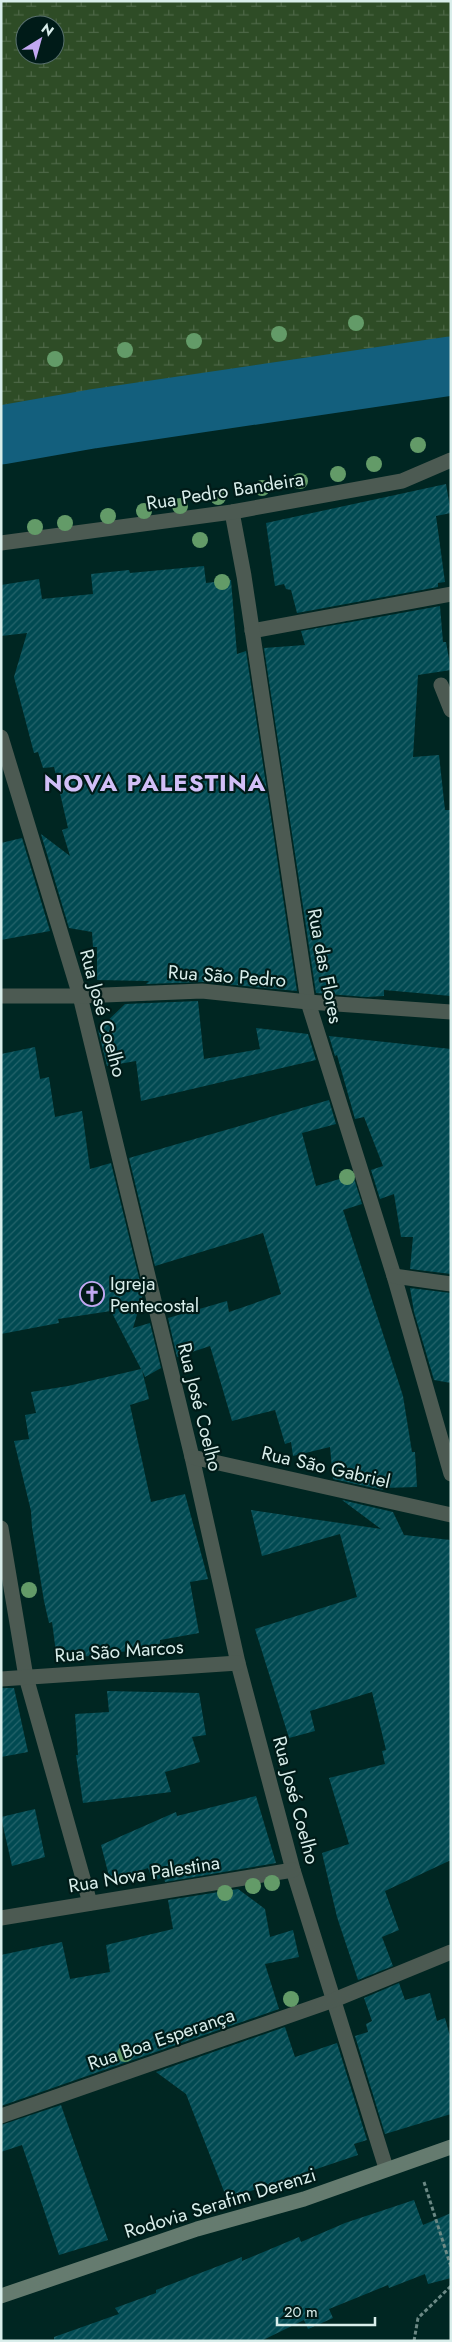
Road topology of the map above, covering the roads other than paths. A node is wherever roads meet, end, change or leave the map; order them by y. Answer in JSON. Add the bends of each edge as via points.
{"nodes":[{"id":1,"x":451,"y":460,"type":"edge"},
{"id":2,"x":232,"y":512,"type":"junction"},
{"id":3,"x":1,"y":543,"type":"edge"},
{"id":4,"x":451,"y":594,"type":"edge"},
{"id":5,"x":252,"y":631,"type":"junction"},
{"id":6,"x":441,"y":685,"type":"dead end"},
{"id":7,"x":451,"y":710,"type":"edge"},
{"id":8,"x":1,"y":737,"type":"edge"},
{"id":9,"x":8,"y":778,"type":"edge"},
{"id":10,"x":1,"y":996,"type":"edge"},
{"id":11,"x":80,"y":996,"type":"junction"},
{"id":12,"x":308,"y":1002,"type":"junction"},
{"id":13,"x":451,"y":1012,"type":"edge"},
{"id":14,"x":394,"y":1276,"type":"junction"},
{"id":15,"x":451,"y":1284,"type":"edge"},
{"id":16,"x":192,"y":1457,"type":"junction"},
{"id":17,"x":451,"y":1474,"type":"edge"},
{"id":18,"x":451,"y":1515,"type":"edge"},
{"id":19,"x":1,"y":1528,"type":"edge"},
{"id":20,"x":238,"y":1663,"type":"junction"},
{"id":21,"x":26,"y":1677,"type":"junction"},
{"id":22,"x":1,"y":1679,"type":"edge"},
{"id":23,"x":293,"y":1870,"type":"junction"},
{"id":24,"x":90,"y":1903,"type":"junction"},
{"id":25,"x":1,"y":1918,"type":"edge"},
{"id":26,"x":451,"y":1952,"type":"edge"},
{"id":27,"x":334,"y":2000,"type":"junction"},
{"id":28,"x":1,"y":2116,"type":"edge"},
{"id":29,"x":451,"y":2146,"type":"edge"},
{"id":30,"x":386,"y":2168,"type":"junction"},
{"id":31,"x":1,"y":2296,"type":"edge"}],
"edges":[{"from":1,"to":2,"type":"street","name":"Rua Pedro Bandeira","via":[[402,481]]},
{"from":2,"to":3,"type":"street","name":"Rua Pedro Bandeira"},
{"from":2,"to":5,"type":"street","name":"Rua das Flores"},
{"from":4,"to":5,"type":"street"},
{"from":5,"to":12,"type":"street","name":"Rua das Flores"},
{"from":6,"to":7,"type":"street"},
{"from":8,"to":9,"type":"street","name":"Rua José Coelho"},
{"from":9,"to":11,"type":"street","name":"Rua José Coelho"},
{"from":10,"to":11,"type":"street","name":"Rua São Pedro"},
{"from":11,"to":12,"type":"street","name":"Rua São Pedro","via":[[202,991]]},
{"from":11,"to":16,"type":"street","name":"Rua José Coelho"},
{"from":12,"to":13,"type":"street","name":"Rua São Pedro"},
{"from":12,"to":14,"type":"street","name":"Rua das Flores"},
{"from":14,"to":15,"type":"street"},
{"from":14,"to":17,"type":"street","name":"Rua das Flores"},
{"from":16,"to":18,"type":"street","name":"Rua São Gabriel"},
{"from":16,"to":20,"type":"street","name":"Rua José Coelho"},
{"from":19,"to":21,"type":"street"},
{"from":20,"to":21,"type":"street","name":"Rua São Marcos"},
{"from":20,"to":23,"type":"street","name":"Rua José Coelho"},
{"from":21,"to":22,"type":"street","name":"Rua São Marcos"},
{"from":21,"to":24,"type":"street"},
{"from":23,"to":24,"type":"street","name":"Rua Nova Palestina"},
{"from":23,"to":27,"type":"street","name":"Rua José Coelho"},
{"from":24,"to":25,"type":"street","name":"Rua Nova Palestina"},
{"from":26,"to":27,"type":"street"},
{"from":27,"to":28,"type":"street","name":"Rua Boa Esperança"},
{"from":27,"to":30,"type":"street","name":"Rua José Coelho"},
{"from":29,"to":30,"type":"main road","name":"Rodovia Serafim Derenzi"},
{"from":30,"to":31,"type":"main road","name":"Rodovia Serafim Derenzi","via":[[304,2200],[196,2230]]}]}
